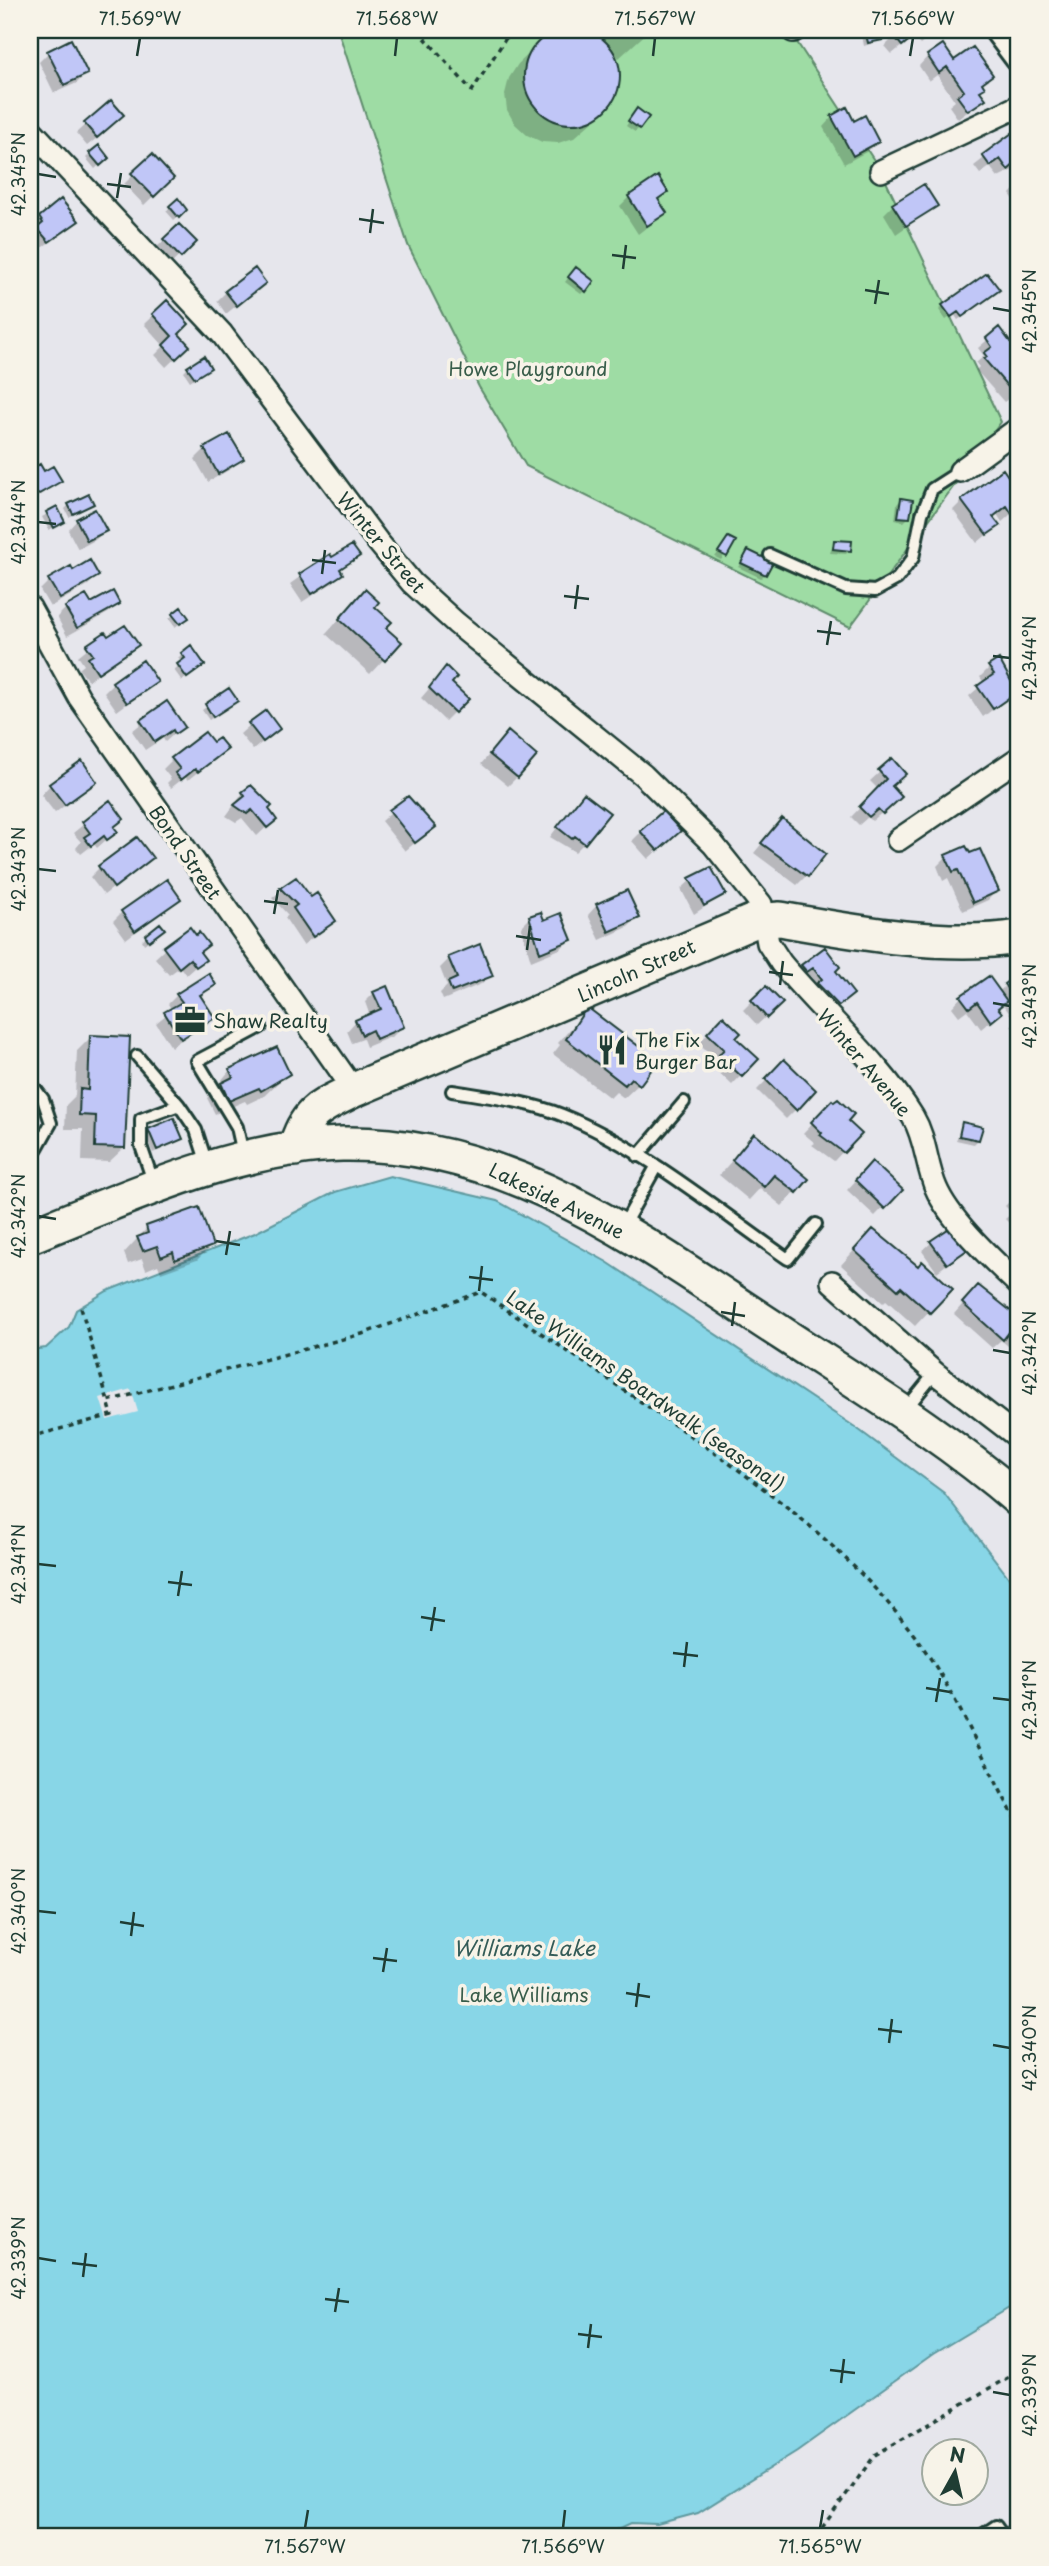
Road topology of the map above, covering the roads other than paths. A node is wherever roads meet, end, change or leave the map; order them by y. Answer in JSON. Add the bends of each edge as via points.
{"nodes":[{"id":1,"x":998,"y":30,"type":"edge"},
{"id":2,"x":1019,"y":58,"type":"edge"},
{"id":3,"x":1019,"y":106,"type":"edge"},
{"id":4,"x":30,"y":129,"type":"edge"},
{"id":5,"x":881,"y":172,"type":"dead end"},
{"id":6,"x":1019,"y":428,"type":"edge"},
{"id":7,"x":960,"y":471,"type":"joint"},
{"id":8,"x":770,"y":555,"type":"dead end"},
{"id":9,"x":30,"y":608,"type":"edge"},
{"id":10,"x":1019,"y":758,"type":"edge"},
{"id":11,"x":898,"y":840,"type":"dead end"},
{"id":12,"x":766,"y":920,"type":"junction"},
{"id":13,"x":1019,"y":937,"type":"edge"},
{"id":14,"x":261,"y":1027,"type":"dead end"},
{"id":15,"x":136,"y":1056,"type":"dead end"},
{"id":16,"x":30,"y":1082,"type":"edge"},
{"id":17,"x":354,"y":1090,"type":"junction"},
{"id":18,"x":452,"y":1091,"type":"dead end"},
{"id":19,"x":684,"y":1102,"type":"dead end"},
{"id":20,"x":179,"y":1105,"type":"junction"},
{"id":21,"x":295,"y":1149,"type":"junction"},
{"id":22,"x":30,"y":1153,"type":"edge"},
{"id":23,"x":638,"y":1156,"type":"junction"},
{"id":24,"x":244,"y":1160,"type":"junction"},
{"id":25,"x":656,"y":1167,"type":"junction"},
{"id":26,"x":208,"y":1169,"type":"junction"},
{"id":27,"x":155,"y":1187,"type":"junction"},
{"id":28,"x":816,"y":1224,"type":"dead end"},
{"id":29,"x":621,"y":1229,"type":"junction"},
{"id":30,"x":30,"y":1236,"type":"edge"},
{"id":31,"x":1014,"y":1280,"type":"edge"},
{"id":32,"x":832,"y":1282,"type":"dead end"},
{"id":33,"x":935,"y":1373,"type":"junction"},
{"id":34,"x":904,"y":1413,"type":"junction"},
{"id":35,"x":1019,"y":1438,"type":"edge"},
{"id":36,"x":1019,"y":1500,"type":"edge"},
{"id":37,"x":981,"y":2536,"type":"edge"},
{"id":38,"x":1003,"y":2536,"type":"edge"}],
"edges":[{"from":1,"to":2,"type":"street"},
{"from":3,"to":5,"type":"street"},
{"from":4,"to":12,"type":"street","name":"Winter Street","via":[[222,334],[412,583],[643,775],[713,844],[761,904]]},
{"from":6,"to":7,"type":"street"},
{"from":7,"to":8,"type":"lane","via":[[932,489],[913,558],[897,579],[875,591],[846,589]]},
{"from":9,"to":17,"type":"street","name":"Bond Street","via":[[79,697]]},
{"from":10,"to":11,"type":"street"},
{"from":12,"to":13,"type":"main road","name":"Lincoln Street","via":[[940,942],[985,943]]},
{"from":12,"to":17,"type":"main road","name":"Lincoln Street","via":[[721,933]]},
{"from":12,"to":31,"type":"street","name":"Winter Avenue","via":[[768,943],[781,963],[914,1118],[936,1188],[951,1212]]},
{"from":14,"to":24,"type":"lane","via":[[197,1061],[236,1127]]},
{"from":15,"to":20,"type":"lane"},
{"from":16,"to":22,"type":"lane","via":[[43,1099],[51,1123]]},
{"from":17,"to":21,"type":"main road","name":"Lincoln Street","via":[[312,1112],[302,1125]]},
{"from":18,"to":23,"type":"lane","via":[[503,1098],[560,1115]]},
{"from":19,"to":23,"type":"lane"},
{"from":20,"to":26,"type":"lane","via":[[196,1130]]},
{"from":20,"to":27,"type":"lane","via":[[141,1119],[141,1146]]},
{"from":21,"to":24,"type":"main road","name":"Lakeside Avenue"},
{"from":21,"to":29,"type":"main road","name":"Lakeside Avenue","via":[[376,1146],[471,1160],[527,1181]]},
{"from":23,"to":25,"type":"lane"},
{"from":24,"to":26,"type":"main road","name":"Lakeside Avenue"},
{"from":25,"to":28,"type":"lane","via":[[788,1259]]},
{"from":25,"to":29,"type":"lane"},
{"from":26,"to":27,"type":"main road","name":"Lakeside Avenue"},
{"from":27,"to":30,"type":"main road","name":"Lakeside Avenue"},
{"from":29,"to":34,"type":"main road","name":"Lakeside Avenue"},
{"from":32,"to":33,"type":"street"},
{"from":33,"to":34,"type":"lane"},
{"from":33,"to":35,"type":"street"},
{"from":34,"to":36,"type":"main road","name":"Lakeside Avenue"},
{"from":37,"to":38,"type":"lane","via":[[996,2526]]}]}
